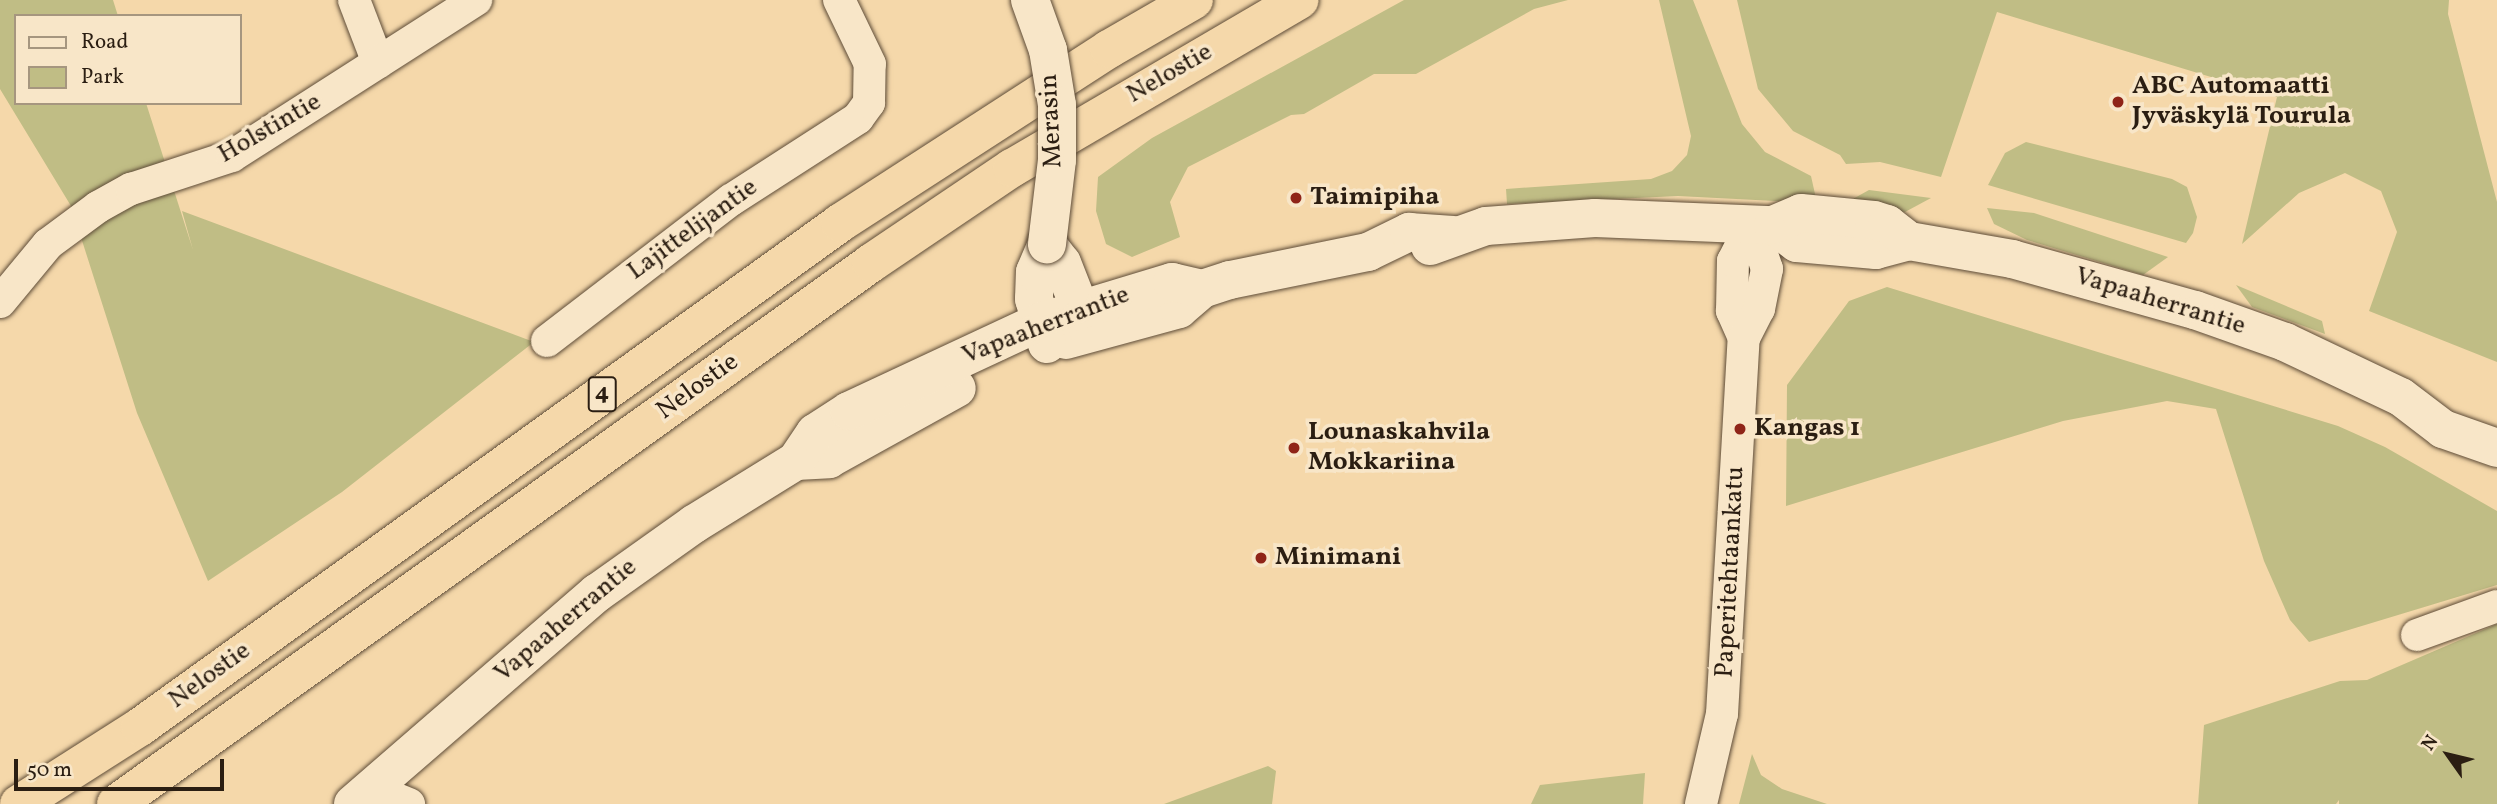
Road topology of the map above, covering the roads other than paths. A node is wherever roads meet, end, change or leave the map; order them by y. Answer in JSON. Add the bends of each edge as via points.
{"nodes":[{"id":1,"x":354,"y":0,"type":"edge"},
{"id":2,"x":476,"y":0,"type":"edge"},
{"id":3,"x":839,"y":0,"type":"edge"},
{"id":4,"x":1030,"y":0,"type":"edge"},
{"id":5,"x":1194,"y":0,"type":"edge"},
{"id":6,"x":1299,"y":0,"type":"edge"},
{"id":7,"x":378,"y":63,"type":"junction"},
{"id":8,"x":1763,"y":224,"type":"junction"},
{"id":9,"x":1047,"y":244,"type":"junction"},
{"id":10,"x":0,"y":302,"type":"edge"},
{"id":11,"x":1086,"y":320,"type":"junction"},
{"id":12,"x":1044,"y":334,"type":"junction"},
{"id":13,"x":547,"y":341,"type":"dead end"},
{"id":14,"x":2497,"y":447,"type":"edge"},
{"id":15,"x":2497,"y":606,"type":"edge"},
{"id":16,"x":2417,"y":635,"type":"dead end"},
{"id":17,"x":133,"y":798,"type":"edge"},
{"id":18,"x":366,"y":799,"type":"edge"},
{"id":19,"x":19,"y":804,"type":"edge"},
{"id":20,"x":409,"y":804,"type":"edge"},
{"id":21,"x":1701,"y":804,"type":"edge"}],
"edges":[{"from":1,"to":7,"type":"street"},
{"from":2,"to":7,"type":"street","name":"Holstintie"},
{"from":3,"to":13,"type":"street","name":"Lajittelijantie","via":[[870,64],[873,86],[869,103],[845,128],[731,200]]},
{"from":4,"to":9,"type":"street","name":"Merasin","bridge":true,"via":[[1048,50],[1057,105],[1057,160]]},
{"from":5,"to":19,"type":"highway","name":"Nelostie","number":"4","via":[[1109,49],[840,223],[140,727]]},
{"from":6,"to":17,"type":"highway","name":"Nelostie","number":"4","via":[[1012,168],[871,263]]},
{"from":7,"to":10,"type":"street","name":"Holstintie","via":[[232,156],[131,189],[75,222],[29,264]]},
{"from":8,"to":11,"type":"street","name":"Vapaaherrantie","via":[[1595,218],[1486,226],[1453,234],[1412,255],[1368,252],[1202,289],[1171,282]]},
{"from":8,"to":14,"type":"street","name":"Vapaaherrantie","via":[[1797,243],[1876,250],[1909,241],[2087,278],[2195,310],[2285,342],[2401,397],[2455,410]]},
{"from":8,"to":21,"type":"street","name":"Paperitehtaankatu","via":[[1767,268],[1759,309],[1744,338],[1722,714]]},
{"from":9,"to":11,"type":"street","via":[[1062,263]]},
{"from":9,"to":12,"type":"street","name":"Merasin","via":[[1035,272]]},
{"from":11,"to":12,"type":"street","name":"Vapaaherrantie"},
{"from":12,"to":18,"type":"street","name":"Vapaaherrantie","via":[[849,411],[815,433],[796,461],[627,570],[554,628]]},
{"from":15,"to":16,"type":"street"},
{"from":18,"to":20,"type":"street"}]}
